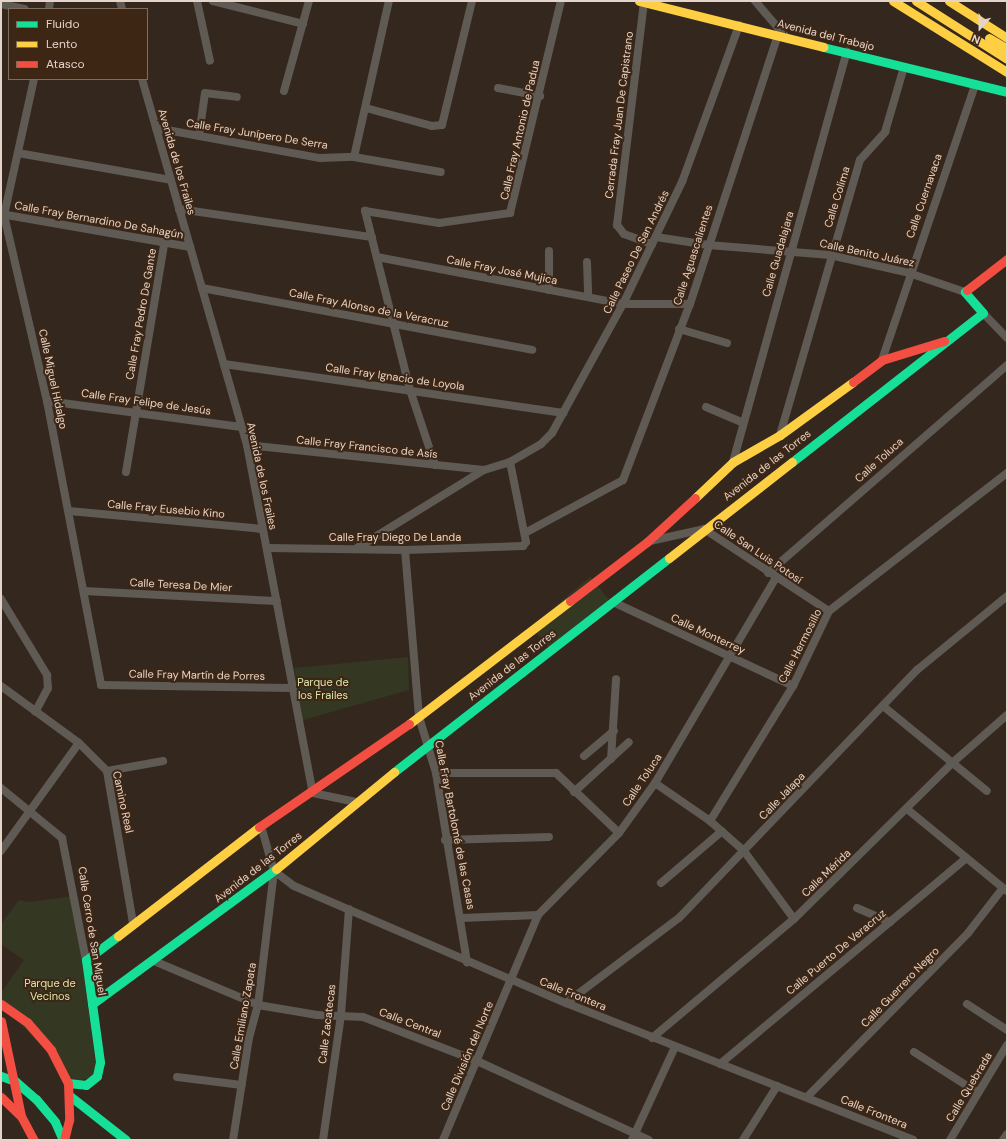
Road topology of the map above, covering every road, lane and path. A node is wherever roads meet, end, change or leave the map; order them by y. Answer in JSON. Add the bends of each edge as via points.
{"nodes":[{"id":1,"x":197,"y":1,"type":"edge"},
{"id":2,"x":213,"y":1,"type":"edge"},
{"id":3,"x":310,"y":1,"type":"edge"},
{"id":4,"x":389,"y":1,"type":"edge"},
{"id":5,"x":472,"y":1,"type":"edge"},
{"id":6,"x":561,"y":1,"type":"edge"},
{"id":7,"x":755,"y":1,"type":"edge"},
{"id":8,"x":893,"y":1,"type":"edge"},
{"id":9,"x":916,"y":1,"type":"edge"},
{"id":10,"x":931,"y":1,"type":"edge"},
{"id":11,"x":949,"y":1,"type":"edge"},
{"id":12,"x":641,"y":2,"type":"edge"},
{"id":13,"x":1,"y":4,"type":"edge"},
{"id":14,"x":19,"y":8,"type":"edge"},
{"id":15,"x":303,"y":24,"type":"junction"},
{"id":16,"x":739,"y":25,"type":"junction"},
{"id":17,"x":782,"y":36,"type":"junction"},
{"id":18,"x":1007,"y":38,"type":"edge"},
{"id":19,"x":1007,"y":49,"type":"edge"},
{"id":20,"x":847,"y":52,"type":"junction"},
{"id":21,"x":1007,"y":59,"type":"edge"},
{"id":22,"x":210,"y":61,"type":"dead end"},
{"id":23,"x":904,"y":67,"type":"junction"},
{"id":24,"x":1007,"y":72,"type":"edge"},
{"id":25,"x":34,"y":80,"type":"edge"},
{"id":26,"x":142,"y":80,"type":"edge"},
{"id":27,"x":975,"y":85,"type":"junction"},
{"id":28,"x":498,"y":88,"type":"dead end"},
{"id":29,"x":284,"y":91,"type":"dead end"},
{"id":30,"x":1007,"y":92,"type":"edge"},
{"id":31,"x":540,"y":96,"type":"junction"},
{"id":32,"x":237,"y":97,"type":"dead end"},
{"id":33,"x":366,"y":108,"type":"junction"},
{"id":34,"x":156,"y":128,"type":"junction"},
{"id":35,"x":199,"y":136,"type":"junction"},
{"id":36,"x":18,"y":153,"type":"junction"},
{"id":37,"x":354,"y":157,"type":"junction"},
{"id":38,"x":442,"y":172,"type":"dead end"},
{"id":39,"x":171,"y":180,"type":"junction"},
{"id":40,"x":179,"y":209,"type":"junction"},
{"id":41,"x":3,"y":214,"type":"edge"},
{"id":42,"x":619,"y":231,"type":"joint"},
{"id":43,"x":372,"y":237,"type":"junction"},
{"id":44,"x":654,"y":241,"type":"junction"},
{"id":45,"x":164,"y":244,"type":"junction"},
{"id":46,"x":708,"y":245,"type":"junction"},
{"id":47,"x":190,"y":247,"type":"junction"},
{"id":48,"x":1007,"y":250,"type":"edge"},
{"id":49,"x":549,"y":251,"type":"dead end"},
{"id":50,"x":790,"y":251,"type":"junction"},
{"id":51,"x":830,"y":255,"type":"junction"},
{"id":52,"x":377,"y":257,"type":"junction"},
{"id":53,"x":1004,"y":261,"type":"edge"},
{"id":54,"x":587,"y":262,"type":"dead end"},
{"id":55,"x":909,"y":273,"type":"junction"},
{"id":56,"x":202,"y":288,"type":"junction"},
{"id":57,"x":549,"y":290,"type":"junction"},
{"id":58,"x":965,"y":292,"type":"junction"},
{"id":59,"x":588,"y":297,"type":"junction"},
{"id":60,"x":623,"y":304,"type":"junction"},
{"id":61,"x":690,"y":304,"type":"junction"},
{"id":62,"x":983,"y":314,"type":"junction"},
{"id":63,"x":393,"y":323,"type":"junction"},
{"id":64,"x":679,"y":329,"type":"junction"},
{"id":65,"x":1006,"y":337,"type":"edge"},
{"id":66,"x":944,"y":341,"type":"junction"},
{"id":67,"x":727,"y":343,"type":"dead end"},
{"id":68,"x":532,"y":350,"type":"dead end"},
{"id":69,"x":882,"y":360,"type":"junction"},
{"id":70,"x":224,"y":364,"type":"junction"},
{"id":71,"x":1007,"y":365,"type":"edge"},
{"id":72,"x":410,"y":390,"type":"junction"},
{"id":73,"x":47,"y":401,"type":"junction"},
{"id":74,"x":706,"y":407,"type":"dead end"},
{"id":75,"x":136,"y":411,"type":"junction"},
{"id":76,"x":563,"y":413,"type":"junction"},
{"id":77,"x":742,"y":422,"type":"junction"},
{"id":78,"x":241,"y":426,"type":"junction"},
{"id":79,"x":780,"y":435,"type":"junction"},
{"id":80,"x":247,"y":445,"type":"junction"},
{"id":81,"x":510,"y":462,"type":"junction"},
{"id":82,"x":732,"y":462,"type":"junction"},
{"id":83,"x":435,"y":465,"type":"junction"},
{"id":84,"x":484,"y":470,"type":"junction"},
{"id":85,"x":126,"y":472,"type":"dead end"},
{"id":86,"x":1007,"y":473,"type":"edge"},
{"id":87,"x":69,"y":511,"type":"junction"},
{"id":88,"x":262,"y":529,"type":"junction"},
{"id":89,"x":704,"y":530,"type":"junction"},
{"id":90,"x":525,"y":533,"type":"junction"},
{"id":91,"x":647,"y":542,"type":"junction"},
{"id":92,"x":268,"y":548,"type":"junction"},
{"id":93,"x":356,"y":548,"type":"junction"},
{"id":94,"x":405,"y":550,"type":"junction"},
{"id":95,"x":768,"y":573,"type":"junction"},
{"id":96,"x":775,"y":578,"type":"junction"},
{"id":97,"x":84,"y":591,"type":"junction"},
{"id":98,"x":1007,"y":596,"type":"edge"},
{"id":99,"x":1,"y":599,"type":"edge"},
{"id":100,"x":277,"y":601,"type":"junction"},
{"id":101,"x":613,"y":602,"type":"junction"},
{"id":102,"x":829,"y":611,"type":"junction"},
{"id":103,"x":731,"y":657,"type":"junction"},
{"id":104,"x":616,"y":679,"type":"dead end"},
{"id":105,"x":101,"y":685,"type":"joint"},
{"id":106,"x":1,"y":686,"type":"edge"},
{"id":107,"x":793,"y":686,"type":"junction"},
{"id":108,"x":293,"y":688,"type":"junction"},
{"id":109,"x":883,"y":706,"type":"junction"},
{"id":110,"x":35,"y":712,"type":"junction"},
{"id":111,"x":1007,"y":715,"type":"edge"},
{"id":112,"x":419,"y":718,"type":"junction"},
{"id":113,"x":614,"y":731,"type":"junction"},
{"id":114,"x":629,"y":742,"type":"dead end"},
{"id":115,"x":79,"y":743,"type":"junction"},
{"id":116,"x":430,"y":745,"type":"junction"},
{"id":117,"x":584,"y":756,"type":"dead end"},
{"id":118,"x":610,"y":759,"type":"junction"},
{"id":119,"x":163,"y":761,"type":"dead end"},
{"id":120,"x":951,"y":764,"type":"junction"},
{"id":121,"x":107,"y":771,"type":"junction"},
{"id":122,"x":436,"y":773,"type":"junction"},
{"id":123,"x":655,"y":783,"type":"junction"},
{"id":124,"x":1,"y":788,"type":"edge"},
{"id":125,"x":987,"y":791,"type":"dead end"},
{"id":126,"x":574,"y":792,"type":"junction"},
{"id":127,"x":313,"y":793,"type":"junction"},
{"id":128,"x":356,"y":802,"type":"junction"},
{"id":129,"x":907,"y":809,"type":"junction"},
{"id":130,"x":32,"y":811,"type":"junction"},
{"id":131,"x":710,"y":821,"type":"junction"},
{"id":132,"x":261,"y":826,"type":"junction"},
{"id":133,"x":722,"y":831,"type":"junction"},
{"id":134,"x":619,"y":833,"type":"junction"},
{"id":135,"x":550,"y":837,"type":"dead end"},
{"id":136,"x":445,"y":840,"type":"junction"},
{"id":137,"x":744,"y":850,"type":"junction"},
{"id":138,"x":1,"y":851,"type":"edge"},
{"id":139,"x":966,"y":858,"type":"junction"},
{"id":140,"x":274,"y":871,"type":"junction"},
{"id":141,"x":661,"y":883,"type":"dead end"},
{"id":142,"x":1005,"y":889,"type":"edge"},
{"id":143,"x":857,"y":908,"type":"dead end"},
{"id":144,"x":350,"y":910,"type":"junction"},
{"id":145,"x":538,"y":915,"type":"junction"},
{"id":146,"x":462,"y":918,"type":"junction"},
{"id":147,"x":794,"y":919,"type":"junction"},
{"id":148,"x":890,"y":922,"type":"junction"},
{"id":149,"x":134,"y":923,"type":"junction"},
{"id":150,"x":86,"y":960,"type":"junction"},
{"id":151,"x":154,"y":961,"type":"junction"},
{"id":152,"x":467,"y":962,"type":"junction"},
{"id":153,"x":512,"y":980,"type":"junction"},
{"id":154,"x":566,"y":1003,"type":"junction"},
{"id":155,"x":1,"y":1004,"type":"edge"},
{"id":156,"x":92,"y":1004,"type":"junction"},
{"id":157,"x":967,"y":1004,"type":"dead end"},
{"id":158,"x":258,"y":1005,"type":"junction"},
{"id":159,"x":341,"y":1015,"type":"junction"},
{"id":160,"x":1,"y":1021,"type":"edge"},
{"id":161,"x":1007,"y":1030,"type":"edge"},
{"id":162,"x":652,"y":1038,"type":"junction"},
{"id":163,"x":1007,"y":1045,"type":"edge"},
{"id":164,"x":675,"y":1047,"type":"junction"},
{"id":165,"x":914,"y":1052,"type":"dead end"},
{"id":166,"x":477,"y":1061,"type":"junction"},
{"id":167,"x":720,"y":1064,"type":"junction"},
{"id":168,"x":1,"y":1076,"type":"edge"},
{"id":169,"x":177,"y":1077,"type":"dead end"},
{"id":170,"x":15,"y":1081,"type":"junction"},
{"id":171,"x":68,"y":1083,"type":"junction"},
{"id":172,"x":242,"y":1085,"type":"junction"},
{"id":173,"x":776,"y":1086,"type":"junction"},
{"id":174,"x":978,"y":1093,"type":"junction"},
{"id":175,"x":70,"y":1096,"type":"junction"},
{"id":176,"x":1,"y":1097,"type":"edge"},
{"id":177,"x":808,"y":1097,"type":"junction"},
{"id":178,"x":21,"y":1116,"type":"junction"},
{"id":179,"x":1007,"y":1134,"type":"edge"},
{"id":180,"x":633,"y":1137,"type":"edge"},
{"id":181,"x":34,"y":1140,"type":"edge"},
{"id":182,"x":63,"y":1140,"type":"edge"},
{"id":183,"x":126,"y":1140,"type":"edge"},
{"id":184,"x":233,"y":1140,"type":"edge"},
{"id":185,"x":323,"y":1140,"type":"edge"},
{"id":186,"x":443,"y":1140,"type":"edge"},
{"id":187,"x":649,"y":1140,"type":"edge"},
{"id":188,"x":742,"y":1140,"type":"edge"},
{"id":189,"x":913,"y":1140,"type":"edge"},
{"id":190,"x":950,"y":1140,"type":"edge"},
{"id":191,"x":1004,"y":1140,"type":"edge"}],
"edges":[{"from":1,"to":22,"type":"street"},
{"from":2,"to":15,"type":"street"},
{"from":3,"to":15,"type":"street"},
{"from":4,"to":33,"type":"street"},
{"from":5,"to":33,"type":"street","via":[[442,125],[432,126]]},
{"from":6,"to":31,"type":"street","name":"Calle Fray Antonio de Padua"},
{"from":7,"to":17,"type":"street"},
{"from":8,"to":24,"type":"street"},
{"from":9,"to":21,"type":"street"},
{"from":10,"to":19,"type":"street"},
{"from":11,"to":18,"type":"street"},
{"from":12,"to":16,"type":"street","name":"Avenida del Trabajo"},
{"from":12,"to":42,"type":"street","name":"Cerrada Fray Juan De Capistrano"},
{"from":13,"to":14,"type":"street"},
{"from":15,"to":29,"type":"street"},
{"from":16,"to":17,"type":"street","name":"Avenida del Trabajo"},
{"from":16,"to":44,"type":"street","name":"Calle Paseo De San Andrés","via":[[682,182]]},
{"from":17,"to":20,"type":"street","name":"Avenida del Trabajo"},
{"from":17,"to":46,"type":"street","name":"Calle Aguascalientes"},
{"from":20,"to":23,"type":"street","name":"Avenida del Trabajo"},
{"from":20,"to":50,"type":"street","name":"Calle Guadalajara"},
{"from":23,"to":27,"type":"street","name":"Avenida del Trabajo"},
{"from":23,"to":51,"type":"street","name":"Calle Colima","via":[[885,132],[860,160]]},
{"from":25,"to":36,"type":"street","name":"Calle Miguel Hidalgo"},
{"from":26,"to":34,"type":"street","name":"Avenida de los Frailes"},
{"from":27,"to":30,"type":"street","name":"Avenida del Trabajo"},
{"from":27,"to":55,"type":"street","name":"Calle Cuernavaca"},
{"from":28,"to":31,"type":"street"},
{"from":31,"to":43,"type":"street","name":"Calle Fray Antonio de Padua","via":[[510,213],[439,223],[365,210]]},
{"from":32,"to":35,"type":"street","via":[[205,93]]},
{"from":33,"to":37,"type":"street"},
{"from":34,"to":35,"type":"street","name":"Calle Fray Junípero De Serra"},
{"from":34,"to":39,"type":"street","name":"Avenida de los Frailes"},
{"from":35,"to":37,"type":"street","name":"Calle Fray Junípero De Serra","via":[[320,158]]},
{"from":36,"to":39,"type":"street"},
{"from":36,"to":41,"type":"street","name":"Calle Miguel Hidalgo"},
{"from":37,"to":38,"type":"street","name":"Calle Fray Junípero De Serra"},
{"from":39,"to":40,"type":"street","name":"Avenida de los Frailes"},
{"from":40,"to":43,"type":"street"},
{"from":40,"to":47,"type":"street","name":"Avenida de los Frailes"},
{"from":41,"to":45,"type":"street","name":"Calle Fray Bernardino De Sahagún"},
{"from":41,"to":73,"type":"street","name":"Calle Miguel Hidalgo"},
{"from":42,"to":44,"type":"street","name":"Calle Benito Juárez"},
{"from":43,"to":52,"type":"street"},
{"from":44,"to":46,"type":"street","name":"Calle Benito Juárez"},
{"from":44,"to":60,"type":"street","name":"Calle Paseo De San Andrés"},
{"from":45,"to":47,"type":"street","name":"Calle Fray Bernardino De Sahagún"},
{"from":45,"to":75,"type":"street","name":"Calle Fray Pedro De Gante"},
{"from":46,"to":50,"type":"street","name":"Calle Benito Juárez"},
{"from":46,"to":61,"type":"street","name":"Calle Aguascalientes"},
{"from":47,"to":56,"type":"street","name":"Avenida de los Frailes"},
{"from":48,"to":53,"type":"street"},
{"from":49,"to":57,"type":"street"},
{"from":50,"to":51,"type":"street","name":"Calle Benito Juárez"},
{"from":50,"to":77,"type":"street","name":"Calle Guadalajara"},
{"from":51,"to":55,"type":"street","name":"Calle Benito Juárez"},
{"from":51,"to":79,"type":"street","name":"Calle Colima"},
{"from":52,"to":57,"type":"street","name":"Calle Fray José Mujica"},
{"from":52,"to":63,"type":"street"},
{"from":53,"to":58,"type":"street"},
{"from":54,"to":59,"type":"street"},
{"from":55,"to":58,"type":"street","name":"Calle Benito Juárez"},
{"from":55,"to":69,"type":"street","name":"Calle Cuernavaca"},
{"from":56,"to":63,"type":"street","name":"Calle Fray Alonso de la Veracruz"},
{"from":56,"to":70,"type":"street","name":"Avenida de los Frailes"},
{"from":57,"to":59,"type":"street","name":"Calle Fray José Mujica"},
{"from":58,"to":62,"type":"street"},
{"from":59,"to":60,"type":"street","name":"Calle Fray José Mujica"},
{"from":60,"to":61,"type":"street","name":"Calle Fray José Mujica"},
{"from":60,"to":76,"type":"street","name":"Calle Paseo De San Andrés"},
{"from":61,"to":64,"type":"street","name":"Calle Aguascalientes"},
{"from":62,"to":65,"type":"street"},
{"from":62,"to":66,"type":"street","name":"Avenida de las Torres"},
{"from":63,"to":68,"type":"street","name":"Calle Fray Alonso de la Veracruz"},
{"from":63,"to":72,"type":"street"},
{"from":64,"to":67,"type":"street"},
{"from":64,"to":90,"type":"street","name":"Calle Aguascalientes","via":[[623,480]]},
{"from":66,"to":69,"type":"street","name":"Avenida de las Torres"},
{"from":66,"to":89,"type":"street","name":"Avenida de las Torres"},
{"from":69,"to":79,"type":"street","name":"Avenida de las Torres"},
{"from":70,"to":72,"type":"street","name":"Calle Fray Ignacio de Loyola"},
{"from":70,"to":78,"type":"street","name":"Avenida de los Frailes"},
{"from":71,"to":95,"type":"street","name":"Calle Toluca"},
{"from":72,"to":76,"type":"street","name":"Calle Fray Ignacio de Loyola"},
{"from":72,"to":83,"type":"street"},
{"from":73,"to":75,"type":"street","name":"Calle Fray Felipe de Jesús"},
{"from":73,"to":87,"type":"street","name":"Calle Miguel Hidalgo"},
{"from":74,"to":77,"type":"street"},
{"from":75,"to":78,"type":"street","name":"Calle Fray Felipe de Jesús"},
{"from":75,"to":85,"type":"street","name":"Calle Fray Pedro De Gante"},
{"from":76,"to":81,"type":"street","name":"Calle Paseo De San Andrés","via":[[547,439]]},
{"from":77,"to":82,"type":"street","name":"Calle Guadalajara"},
{"from":78,"to":80,"type":"street","name":"Avenida de los Frailes"},
{"from":79,"to":82,"type":"street","name":"Avenida de las Torres"},
{"from":80,"to":83,"type":"street","name":"Calle Fray Francisco de Asís"},
{"from":80,"to":88,"type":"street","name":"Avenida de los Frailes"},
{"from":81,"to":84,"type":"street","name":"Calle Paseo De San Andrés"},
{"from":81,"to":90,"type":"street"},
{"from":82,"to":91,"type":"street","name":"Avenida de las Torres"},
{"from":83,"to":84,"type":"street","name":"Calle Fray Francisco de Asís"},
{"from":84,"to":93,"type":"street"},
{"from":86,"to":102,"type":"street","name":"Calle Hermosillo"},
{"from":87,"to":88,"type":"street","name":"Calle Fray Eusebio Kino"},
{"from":87,"to":97,"type":"street","name":"Calle Miguel Hidalgo"},
{"from":88,"to":92,"type":"street","name":"Avenida de los Frailes"},
{"from":89,"to":91,"type":"street","name":"Calle San Luis Potosí"},
{"from":89,"to":95,"type":"street","name":"Calle San Luis Potosí"},
{"from":89,"to":101,"type":"street","name":"Avenida de las Torres"},
{"from":90,"to":94,"type":"street","name":"Calle Fray Diego De Landa","via":[[523,546]]},
{"from":91,"to":112,"type":"street","name":"Avenida de las Torres"},
{"from":92,"to":93,"type":"street","name":"Calle Fray Diego De Landa"},
{"from":92,"to":100,"type":"street","name":"Avenida de los Frailes"},
{"from":93,"to":94,"type":"street","name":"Calle Fray Diego De Landa"},
{"from":94,"to":112,"type":"street","name":"Calle Fray Bartolomé de las Casas"},
{"from":95,"to":96,"type":"street","name":"Calle San Luis Potosí"},
{"from":96,"to":102,"type":"street","name":"Calle San Luis Potosí"},
{"from":96,"to":103,"type":"street","name":"Calle Toluca"},
{"from":97,"to":100,"type":"street","name":"Calle Teresa De Mier"},
{"from":97,"to":105,"type":"street","name":"Calle Miguel Hidalgo"},
{"from":98,"to":109,"type":"street","name":"Calle Jalapa","via":[[918,670]]},
{"from":99,"to":110,"type":"street","via":[[47,675],[48,688]]},
{"from":100,"to":108,"type":"street","name":"Avenida de los Frailes"},
{"from":101,"to":103,"type":"street","name":"Calle Monterrey"},
{"from":101,"to":116,"type":"street","name":"Avenida de las Torres"},
{"from":102,"to":107,"type":"street","name":"Calle Hermosillo"},
{"from":103,"to":107,"type":"street","name":"Calle Monterrey"},
{"from":103,"to":123,"type":"street","name":"Calle Toluca"},
{"from":104,"to":113,"type":"street"},
{"from":105,"to":108,"type":"street","name":"Calle Fray Martín de Porres"},
{"from":106,"to":110,"type":"street","name":"Camino Real"},
{"from":107,"to":131,"type":"street","name":"Calle Hermosillo"},
{"from":108,"to":127,"type":"street","name":"Avenida de los Frailes"},
{"from":109,"to":120,"type":"street"},
{"from":109,"to":137,"type":"street","name":"Calle Jalapa"},
{"from":110,"to":115,"type":"street","name":"Camino Real"},
{"from":111,"to":120,"type":"street","name":"Calle Mérida"},
{"from":112,"to":116,"type":"street","name":"Calle Fray Bartolomé de las Casas"},
{"from":112,"to":127,"type":"street","name":"Avenida de las Torres"},
{"from":113,"to":117,"type":"street"},
{"from":113,"to":118,"type":"street"},
{"from":114,"to":118,"type":"street"},
{"from":115,"to":121,"type":"street","name":"Camino Real"},
{"from":115,"to":130,"type":"street"},
{"from":116,"to":122,"type":"street","name":"Calle Fray Bartolomé de las Casas"},
{"from":116,"to":128,"type":"street","name":"Avenida de las Torres"},
{"from":118,"to":126,"type":"street"},
{"from":119,"to":121,"type":"street"},
{"from":120,"to":125,"type":"street"},
{"from":120,"to":129,"type":"street","name":"Calle Mérida"},
{"from":121,"to":149,"type":"street","name":"Camino Real"},
{"from":122,"to":126,"type":"street","via":[[550,771],[561,776]]},
{"from":122,"to":136,"type":"street","name":"Calle Fray Bartolomé de las Casas"},
{"from":123,"to":131,"type":"street"},
{"from":123,"to":134,"type":"street","name":"Calle Toluca"},
{"from":124,"to":130,"type":"street","name":"Calle Cerro de San Miguel"},
{"from":126,"to":134,"type":"street"},
{"from":127,"to":128,"type":"street"},
{"from":127,"to":132,"type":"street","name":"Avenida de las Torres"},
{"from":128,"to":140,"type":"street","name":"Avenida de las Torres"},
{"from":129,"to":139,"type":"street"},
{"from":129,"to":147,"type":"street","name":"Calle Mérida"},
{"from":130,"to":138,"type":"street"},
{"from":130,"to":150,"type":"street","name":"Calle Cerro de San Miguel","via":[[56,831],[66,846]]},
{"from":131,"to":133,"type":"street"},
{"from":132,"to":140,"type":"street"},
{"from":132,"to":149,"type":"street","name":"Avenida de las Torres"},
{"from":133,"to":137,"type":"street"},
{"from":133,"to":141,"type":"street"},
{"from":134,"to":145,"type":"street","name":"Calle Toluca"},
{"from":135,"to":136,"type":"street"},
{"from":136,"to":146,"type":"street","name":"Calle Fray Bartolomé de las Casas"},
{"from":137,"to":147,"type":"street"},
{"from":137,"to":154,"type":"street","name":"Calle Jalapa","via":[[679,918]]},
{"from":139,"to":142,"type":"street"},
{"from":139,"to":148,"type":"street","name":"Calle Puerto De Veracruz"},
{"from":140,"to":144,"type":"street","name":"Calle Frontera","via":[[294,886]]},
{"from":140,"to":151,"type":"street","name":"Avenida de las Torres"},
{"from":140,"to":158,"type":"street","name":"Calle Emiliano Zapata"},
{"from":142,"to":177,"type":"street","name":"Calle Guerrero Negro","via":[[968,933]]},
{"from":143,"to":148,"type":"street"},
{"from":144,"to":152,"type":"street","name":"Calle Frontera"},
{"from":144,"to":159,"type":"street","name":"Calle Zacatecas"},
{"from":145,"to":146,"type":"street"},
{"from":145,"to":153,"type":"street","name":"Calle Toluca"},
{"from":146,"to":152,"type":"street","name":"Calle Fray Bartolomé de las Casas"},
{"from":147,"to":162,"type":"street","name":"Calle Mérida"},
{"from":148,"to":167,"type":"street","name":"Calle Puerto De Veracruz"},
{"from":149,"to":150,"type":"street","name":"Avenida de las Torres"},
{"from":150,"to":156,"type":"street","name":"Calle Cerro de San Miguel"},
{"from":151,"to":156,"type":"street","name":"Avenida de las Torres"},
{"from":151,"to":158,"type":"street","name":"Calle Central"},
{"from":152,"to":153,"type":"street","name":"Calle Frontera"},
{"from":153,"to":154,"type":"street","name":"Calle Frontera"},
{"from":153,"to":166,"type":"street","name":"Calle División del Norte"},
{"from":154,"to":162,"type":"street","name":"Calle Frontera"},
{"from":155,"to":171,"type":"street","via":[[27,1022],[51,1050]]},
{"from":156,"to":171,"type":"street","name":"Calle Cerro de San Miguel","via":[[100,1062],[97,1076],[86,1085]]},
{"from":157,"to":161,"type":"street"},
{"from":158,"to":159,"type":"street","name":"Calle Central","via":[[317,1015]]},
{"from":158,"to":172,"type":"street","name":"Calle Emiliano Zapata","via":[[249,1038]]},
{"from":159,"to":166,"type":"street","name":"Calle Central","via":[[363,1017]]},
{"from":159,"to":185,"type":"street","name":"Calle Zacatecas"},
{"from":160,"to":170,"type":"street"},
{"from":162,"to":164,"type":"street","name":"Calle Frontera"},
{"from":163,"to":174,"type":"street","name":"Calle Quebrada"},
{"from":164,"to":167,"type":"street","name":"Calle Frontera"},
{"from":164,"to":180,"type":"street"},
{"from":165,"to":174,"type":"street"},
{"from":166,"to":180,"type":"street","name":"Calle Central"},
{"from":166,"to":186,"type":"street","name":"Calle División del Norte"},
{"from":167,"to":173,"type":"street","name":"Calle Frontera"},
{"from":168,"to":170,"type":"street"},
{"from":169,"to":172,"type":"street"},
{"from":170,"to":178,"type":"street"},
{"from":170,"to":182,"type":"street","via":[[55,1122]]},
{"from":171,"to":175,"type":"street"},
{"from":172,"to":184,"type":"street","name":"Calle Emiliano Zapata"},
{"from":173,"to":177,"type":"street","name":"Calle Frontera"},
{"from":173,"to":188,"type":"street"},
{"from":174,"to":190,"type":"street","name":"Calle Quebrada"},
{"from":175,"to":182,"type":"street"},
{"from":175,"to":183,"type":"street"},
{"from":176,"to":178,"type":"street"},
{"from":177,"to":189,"type":"street","name":"Calle Frontera"},
{"from":178,"to":181,"type":"street"},
{"from":179,"to":191,"type":"street"},
{"from":180,"to":187,"type":"street","name":"Calle Central"}]}
